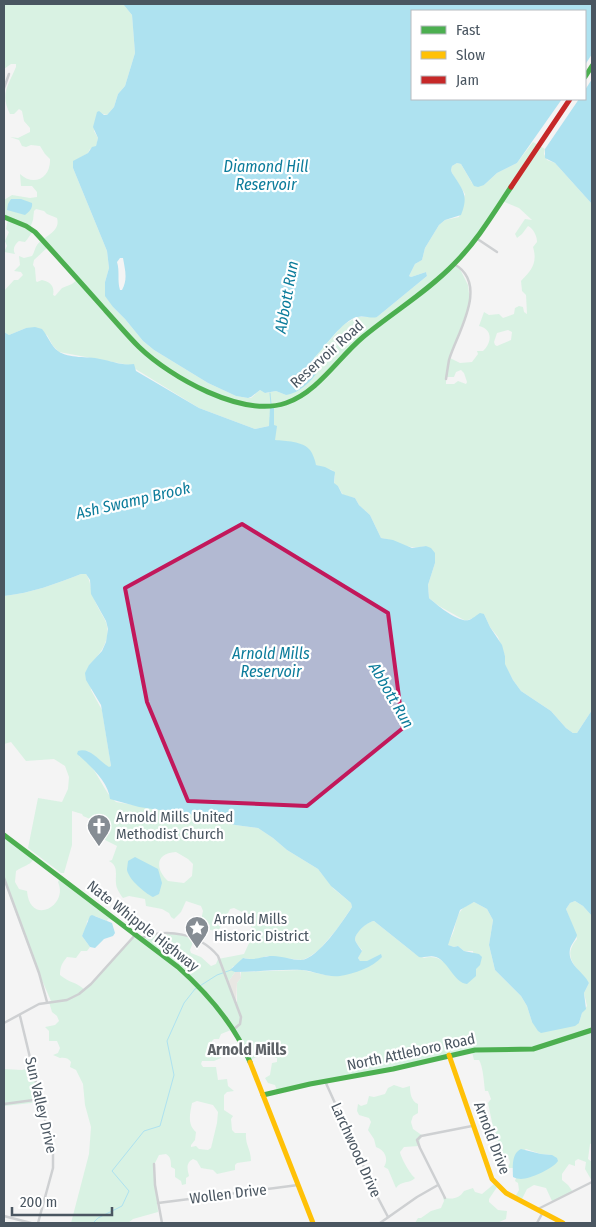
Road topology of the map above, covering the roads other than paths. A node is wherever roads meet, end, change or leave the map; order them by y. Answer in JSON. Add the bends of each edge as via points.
{"nodes":[{"id":1,"x":9,"y":74,"type":"dead end"},
{"id":2,"x":4,"y":88,"type":"edge"},
{"id":3,"x":569,"y":100,"type":"edge"},
{"id":4,"x":4,"y":217,"type":"edge"},
{"id":5,"x":476,"y":238,"type":"junction"},
{"id":6,"x":497,"y":252,"type":"dead end"},
{"id":7,"x":454,"y":264,"type":"junction"},
{"id":8,"x":446,"y":379,"type":"dead end"},
{"id":9,"x":4,"y":835,"type":"edge"},
{"id":10,"x":4,"y":878,"type":"edge"},
{"id":11,"x":138,"y":936,"type":"junction"},
{"id":12,"x":47,"y":1002,"type":"junction"},
{"id":13,"x":20,"y":1016,"type":"junction"},
{"id":14,"x":4,"y":1023,"type":"edge"},
{"id":15,"x":232,"y":1030,"type":"junction"},
{"id":16,"x":592,"y":1030,"type":"edge"},
{"id":17,"x":449,"y":1055,"type":"junction"},
{"id":18,"x":325,"y":1081,"type":"junction"},
{"id":19,"x":263,"y":1095,"type":"junction"},
{"id":20,"x":41,"y":1099,"type":"junction"},
{"id":21,"x":4,"y":1104,"type":"edge"},
{"id":22,"x":472,"y":1126,"type":"junction"},
{"id":23,"x":154,"y":1164,"type":"dead end"},
{"id":24,"x":592,"y":1182,"type":"edge"},
{"id":25,"x":298,"y":1185,"type":"junction"},
{"id":26,"x":438,"y":1185,"type":"junction"},
{"id":27,"x":445,"y":1198,"type":"dead end"},
{"id":28,"x":158,"y":1204,"type":"junction"},
{"id":29,"x":537,"y":1209,"type":"junction"},
{"id":30,"x":543,"y":1212,"type":"junction"},
{"id":31,"x":4,"y":1216,"type":"edge"},
{"id":32,"x":388,"y":1217,"type":"junction"},
{"id":33,"x":31,"y":1223,"type":"edge"},
{"id":34,"x":38,"y":1223,"type":"edge"},
{"id":35,"x":162,"y":1223,"type":"edge"},
{"id":36,"x":313,"y":1223,"type":"edge"},
{"id":37,"x":380,"y":1223,"type":"edge"},
{"id":38,"x":537,"y":1223,"type":"edge"},
{"id":39,"x":563,"y":1223,"type":"edge"}],
"edges":[{"from":1,"to":2,"type":"street"},
{"from":3,"to":5,"type":"street","name":"Reservoir Road"},
{"from":4,"to":7,"type":"street","name":"Reservoir Road","via":[[35,232],[140,348],[203,388],[243,404],[275,406],[312,388],[354,345]]},
{"from":5,"to":6,"type":"street"},
{"from":5,"to":7,"type":"street","name":"Reservoir Road"},
{"from":7,"to":8,"type":"street","via":[[464,273],[471,299],[449,360]]},
{"from":9,"to":11,"type":"street","name":"Nate Whipple Highway"},
{"from":10,"to":12,"type":"street"},
{"from":11,"to":12,"type":"street","via":[[79,994],[67,1000]]},
{"from":11,"to":15,"type":"street","name":"Nate Whipple Highway","via":[[197,984]]},
{"from":11,"to":15,"type":"street","via":[[163,932],[185,935],[214,951],[241,1017],[240,1024]]},
{"from":12,"to":13,"type":"street"},
{"from":13,"to":14,"type":"street"},
{"from":13,"to":20,"type":"street","name":"Sun Valley Drive"},
{"from":15,"to":19,"type":"street","name":"Nate Whipple Highway","via":[[247,1055]]},
{"from":16,"to":17,"type":"street","name":"North Attleboro Road","via":[[533,1049],[490,1049]]},
{"from":17,"to":18,"type":"street","name":"North Attleboro Road"},
{"from":17,"to":22,"type":"street","name":"Arnold Drive"},
{"from":18,"to":19,"type":"street","name":"North Attleboro Road"},
{"from":18,"to":32,"type":"street","name":"Larchwood Drive"},
{"from":19,"to":25,"type":"street","name":"Nate Whipple Highway"},
{"from":20,"to":21,"type":"street"},
{"from":20,"to":34,"type":"street","name":"Sun Valley Drive","via":[[53,1160]]},
{"from":22,"to":26,"type":"street","via":[[418,1138]]},
{"from":22,"to":29,"type":"street","name":"Arnold Drive","via":[[494,1182],[506,1193]]},
{"from":23,"to":28,"type":"street"},
{"from":24,"to":29,"type":"street"},
{"from":25,"to":28,"type":"street","name":"Wollen Drive"},
{"from":25,"to":36,"type":"street","name":"Nate Whipple Highway"},
{"from":26,"to":27,"type":"street"},
{"from":26,"to":32,"type":"street"},
{"from":28,"to":35,"type":"street"},
{"from":29,"to":30,"type":"street","name":"Arnold Drive"},
{"from":30,"to":38,"type":"street"},
{"from":30,"to":39,"type":"street","name":"Arnold Drive"},
{"from":31,"to":33,"type":"street"},
{"from":32,"to":37,"type":"street"}]}
